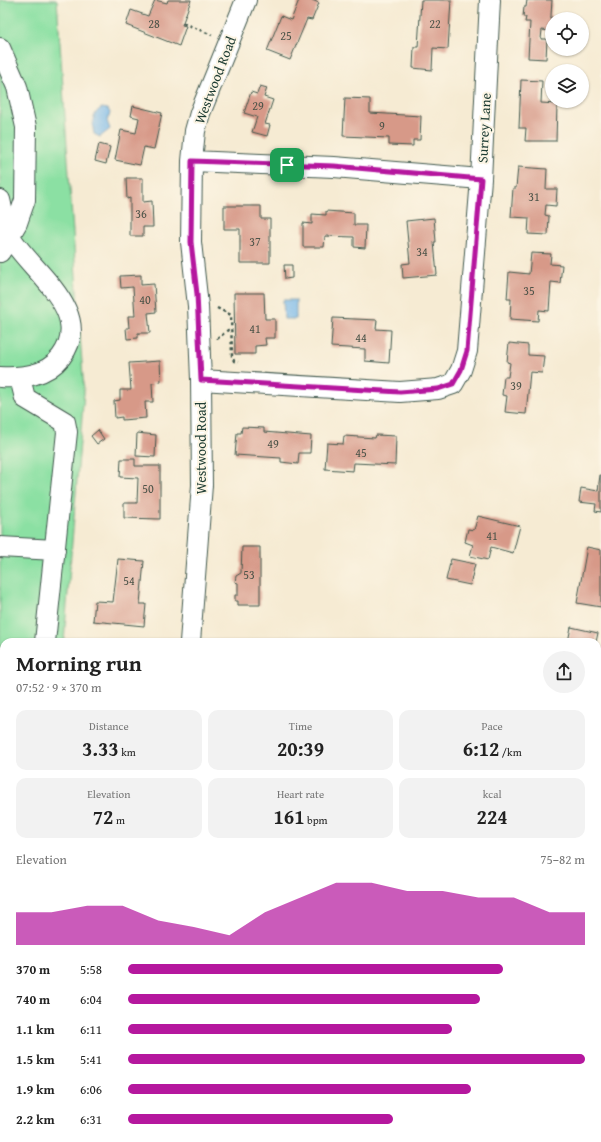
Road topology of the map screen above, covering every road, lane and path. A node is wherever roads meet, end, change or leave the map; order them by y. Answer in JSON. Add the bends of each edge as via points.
{"nodes":[{"id":1,"x":246,"y":0,"type":"edge"},
{"id":2,"x":490,"y":0,"type":"edge"},
{"id":3,"x":183,"y":23,"type":"dead end"},
{"id":4,"x":229,"y":42,"type":"junction"},
{"id":5,"x":2,"y":58,"type":"edge"},
{"id":6,"x":192,"y":161,"type":"junction"},
{"id":7,"x":481,"y":179,"type":"junction"},
{"id":8,"x":0,"y":200,"type":"edge"},
{"id":9,"x":5,"y":244,"type":"edge"},
{"id":10,"x":232,"y":315,"type":"dead end"},
{"id":11,"x":242,"y":364,"type":"dead end"},
{"id":12,"x":0,"y":377,"type":"edge"},
{"id":13,"x":20,"y":378,"type":"junction"},
{"id":14,"x":201,"y":380,"type":"junction"},
{"id":15,"x":0,"y":547,"type":"edge"},
{"id":16,"x":55,"y":550,"type":"junction"},
{"id":17,"x":45,"y":638,"type":"edge"},
{"id":18,"x":190,"y":638,"type":"edge"}],
"edges":[{"from":1,"to":4,"type":"street","name":"Westwood Road"},
{"from":2,"to":7,"type":"street","name":"Surrey Lane"},
{"from":3,"to":4,"type":"path"},
{"from":4,"to":6,"type":"street","name":"Westwood Road","via":[[200,113]]},
{"from":5,"to":9,"type":"street","via":[[17,87],[26,127],[25,200],[17,223]]},
{"from":6,"to":7,"type":"street","via":[[334,166]]},
{"from":6,"to":14,"type":"street","name":"Westwood Road","via":[[191,242],[197,294]]},
{"from":7,"to":14,"type":"street","name":"Surrey Lane","via":[[467,351],[453,384],[438,389],[400,392]]},
{"from":8,"to":9,"type":"street"},
{"from":9,"to":13,"type":"street","via":[[65,305],[70,320],[71,334],[67,348],[55,364],[41,372]]},
{"from":10,"to":11,"type":"path","via":[[232,356],[234,361]]},
{"from":12,"to":13,"type":"street"},
{"from":13,"to":16,"type":"street","via":[[25,398],[65,422],[67,432]]},
{"from":14,"to":18,"type":"street","name":"Westwood Road","via":[[202,485]]},
{"from":15,"to":16,"type":"street"},
{"from":16,"to":17,"type":"street"}]}
